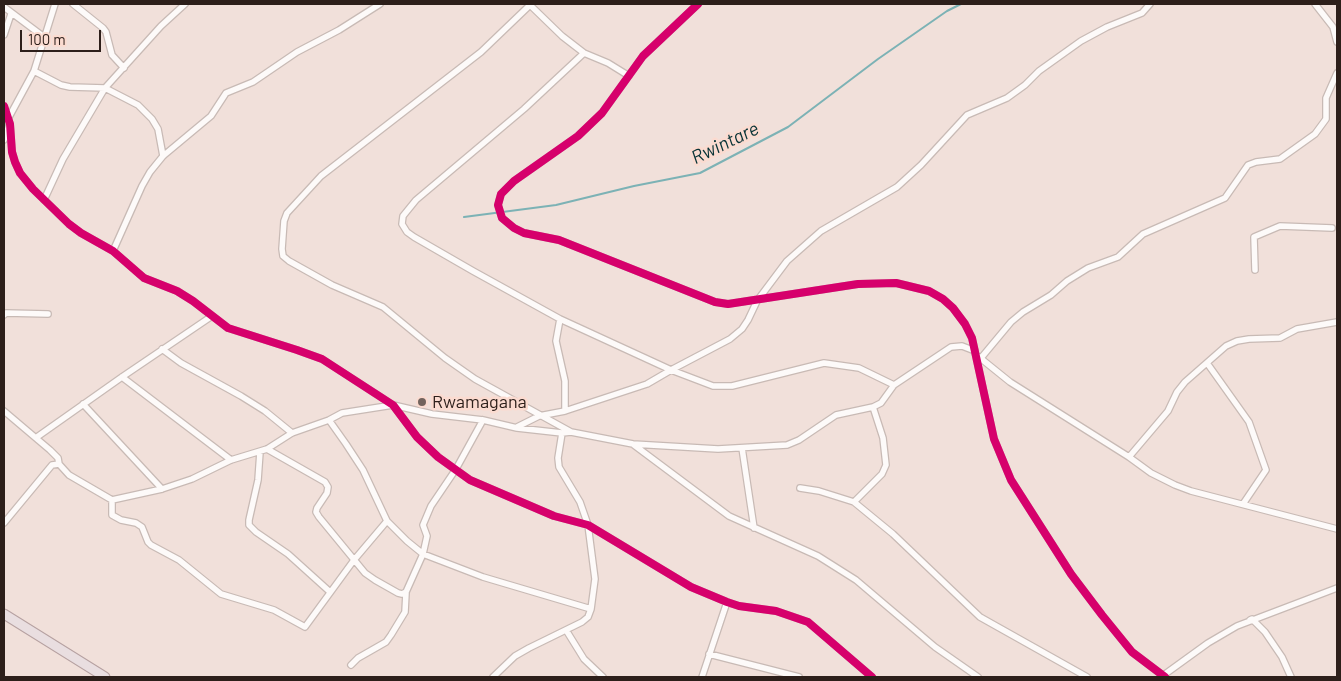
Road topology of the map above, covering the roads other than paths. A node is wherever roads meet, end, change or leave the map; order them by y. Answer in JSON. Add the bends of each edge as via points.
{"nodes":[{"id":1,"x":55,"y":4,"type":"edge"},
{"id":2,"x":73,"y":4,"type":"edge"},
{"id":3,"x":185,"y":4,"type":"edge"},
{"id":4,"x":380,"y":4,"type":"edge"},
{"id":5,"x":698,"y":4,"type":"edge"},
{"id":6,"x":1150,"y":4,"type":"edge"},
{"id":7,"x":1315,"y":4,"type":"edge"},
{"id":8,"x":530,"y":5,"type":"edge"},
{"id":9,"x":4,"y":7,"type":"edge"},
{"id":10,"x":11,"y":14,"type":"junction"},
{"id":11,"x":4,"y":35,"type":"edge"},
{"id":12,"x":44,"y":37,"type":"junction"},
{"id":13,"x":1337,"y":42,"type":"edge"},
{"id":14,"x":584,"y":53,"type":"junction"},
{"id":15,"x":124,"y":68,"type":"junction"},
{"id":16,"x":34,"y":71,"type":"junction"},
{"id":17,"x":1337,"y":72,"type":"edge"},
{"id":18,"x":629,"y":76,"type":"junction"},
{"id":19,"x":105,"y":88,"type":"junction"},
{"id":20,"x":4,"y":106,"type":"edge"},
{"id":21,"x":9,"y":122,"type":"junction"},
{"id":22,"x":4,"y":140,"type":"edge"},
{"id":23,"x":162,"y":156,"type":"junction"},
{"id":24,"x":44,"y":200,"type":"junction"},
{"id":25,"x":1332,"y":228,"type":"dead end"},
{"id":26,"x":113,"y":251,"type":"junction"},
{"id":27,"x":1255,"y":270,"type":"dead end"},
{"id":28,"x":756,"y":301,"type":"junction"},
{"id":29,"x":48,"y":314,"type":"dead end"},
{"id":30,"x":4,"y":315,"type":"edge"},
{"id":31,"x":212,"y":316,"type":"junction"},
{"id":32,"x":560,"y":319,"type":"junction"},
{"id":33,"x":1337,"y":322,"type":"edge"},
{"id":34,"x":162,"y":349,"type":"junction"},
{"id":35,"x":977,"y":354,"type":"junction"},
{"id":36,"x":1207,"y":363,"type":"junction"},
{"id":37,"x":671,"y":370,"type":"junction"},
{"id":38,"x":122,"y":377,"type":"junction"},
{"id":39,"x":894,"y":385,"type":"junction"},
{"id":40,"x":83,"y":404,"type":"junction"},
{"id":41,"x":393,"y":405,"type":"junction"},
{"id":42,"x":873,"y":407,"type":"junction"},
{"id":43,"x":4,"y":411,"type":"edge"},
{"id":44,"x":565,"y":412,"type":"junction"},
{"id":45,"x":539,"y":416,"type":"junction"},
{"id":46,"x":329,"y":420,"type":"junction"},
{"id":47,"x":483,"y":420,"type":"junction"},
{"id":48,"x":517,"y":428,"type":"junction"},
{"id":49,"x":571,"y":432,"type":"junction"},
{"id":50,"x":292,"y":433,"type":"junction"},
{"id":51,"x":562,"y":433,"type":"junction"},
{"id":52,"x":38,"y":438,"type":"junction"},
{"id":53,"x":633,"y":444,"type":"junction"},
{"id":54,"x":742,"y":448,"type":"junction"},
{"id":55,"x":267,"y":449,"type":"junction"},
{"id":56,"x":260,"y":452,"type":"junction"},
{"id":57,"x":1129,"y":457,"type":"junction"},
{"id":58,"x":230,"y":460,"type":"junction"},
{"id":59,"x":59,"y":464,"type":"junction"},
{"id":60,"x":456,"y":469,"type":"junction"},
{"id":61,"x":800,"y":488,"type":"dead end"},
{"id":62,"x":162,"y":489,"type":"junction"},
{"id":63,"x":112,"y":500,"type":"junction"},
{"id":64,"x":854,"y":502,"type":"junction"},
{"id":65,"x":1243,"y":504,"type":"junction"},
{"id":66,"x":387,"y":521,"type":"junction"},
{"id":67,"x":4,"y":523,"type":"edge"},
{"id":68,"x":588,"y":525,"type":"junction"},
{"id":69,"x":754,"y":528,"type":"junction"},
{"id":70,"x":1337,"y":529,"type":"edge"},
{"id":71,"x":423,"y":554,"type":"junction"},
{"id":72,"x":354,"y":560,"type":"junction"},
{"id":73,"x":1337,"y":588,"type":"edge"},
{"id":74,"x":329,"y":591,"type":"junction"},
{"id":75,"x":406,"y":593,"type":"junction"},
{"id":76,"x":726,"y":602,"type":"junction"},
{"id":77,"x":591,"y":609,"type":"junction"},
{"id":78,"x":4,"y":614,"type":"edge"},
{"id":79,"x":1240,"y":622,"type":"dead end"},
{"id":80,"x":566,"y":630,"type":"junction"},
{"id":81,"x":709,"y":654,"type":"junction"},
{"id":82,"x":352,"y":665,"type":"dead end"},
{"id":83,"x":105,"y":677,"type":"edge"},
{"id":84,"x":493,"y":677,"type":"edge"},
{"id":85,"x":603,"y":677,"type":"edge"},
{"id":86,"x":702,"y":677,"type":"edge"},
{"id":87,"x":799,"y":677,"type":"edge"},
{"id":88,"x":872,"y":677,"type":"edge"},
{"id":89,"x":978,"y":677,"type":"edge"},
{"id":90,"x":1087,"y":677,"type":"edge"},
{"id":91,"x":1163,"y":677,"type":"edge"},
{"id":92,"x":1291,"y":677,"type":"edge"}],
"edges":[{"from":1,"to":12,"type":"street"},
{"from":2,"to":15,"type":"street","via":[[103,28],[112,55]]},
{"from":3,"to":15,"type":"street"},
{"from":4,"to":23,"type":"street","via":[[297,52],[253,82],[226,93],[211,116]]},
{"from":5,"to":18,"type":"street","via":[[643,56]]},
{"from":6,"to":28,"type":"street","via":[[1142,14],[1081,41],[1007,98],[967,115],[897,187],[838,220],[801,247]]},
{"from":7,"to":13,"type":"street","via":[[1333,27]]},
{"from":8,"to":14,"type":"street"},
{"from":8,"to":45,"type":"street","via":[[481,52],[321,176],[287,213],[282,249],[283,256],[289,261],[332,285],[383,307],[475,379]]},
{"from":9,"to":10,"type":"street"},
{"from":10,"to":11,"type":"street"},
{"from":10,"to":12,"type":"street"},
{"from":12,"to":16,"type":"street"},
{"from":14,"to":18,"type":"street"},
{"from":14,"to":32,"type":"street","via":[[524,109],[416,200],[403,216],[402,224],[414,237]]},
{"from":15,"to":19,"type":"street"},
{"from":16,"to":19,"type":"street","via":[[60,85]]},
{"from":16,"to":21,"type":"street"},
{"from":17,"to":35,"type":"street","via":[[1326,98],[1326,118],[1315,134],[1280,159],[1248,165],[1225,198],[1143,234],[1118,256],[1067,281],[1023,312]]},
{"from":18,"to":28,"type":"street","via":[[602,113],[578,136],[514,181],[501,194],[498,205],[502,218],[524,233],[559,240],[715,302]]},
{"from":19,"to":23,"type":"street","via":[[138,105],[152,119],[158,129]]},
{"from":19,"to":24,"type":"street"},
{"from":20,"to":21,"type":"street"},
{"from":21,"to":22,"type":"street"},
{"from":21,"to":24,"type":"street","via":[[15,162],[32,189]]},
{"from":23,"to":26,"type":"street","via":[[142,186]]},
{"from":24,"to":26,"type":"street","via":[[81,233]]},
{"from":25,"to":27,"type":"street","via":[[1280,226],[1254,237]]},
{"from":26,"to":31,"type":"street","via":[[144,278],[177,292]]},
{"from":28,"to":35,"type":"street","via":[[858,284],[914,286],[929,291],[953,308],[965,324]]},
{"from":28,"to":37,"type":"street","via":[[742,329],[730,339]]},
{"from":29,"to":30,"type":"street"},
{"from":31,"to":34,"type":"street"},
{"from":31,"to":41,"type":"street","via":[[228,328],[322,359]]},
{"from":32,"to":37,"type":"street"},
{"from":32,"to":44,"type":"street","via":[[556,341],[565,381]]},
{"from":33,"to":36,"type":"street","via":[[1298,329],[1280,338],[1237,341]]},
{"from":34,"to":38,"type":"street"},
{"from":34,"to":50,"type":"street","via":[[180,363],[257,406]]},
{"from":35,"to":39,"type":"street","via":[[962,346],[951,347]]},
{"from":35,"to":57,"type":"street","via":[[1010,382]]},
{"from":35,"to":91,"type":"street","via":[[994,439],[1011,480],[1071,574],[1102,615],[1132,652]]},
{"from":36,"to":57,"type":"street","via":[[1179,390],[1168,411]]},
{"from":36,"to":65,"type":"street","via":[[1249,422],[1266,470]]},
{"from":37,"to":39,"type":"street","via":[[724,387],[824,363],[859,368]]},
{"from":37,"to":44,"type":"street","via":[[647,384]]},
{"from":38,"to":40,"type":"street"},
{"from":38,"to":58,"type":"street"},
{"from":39,"to":42,"type":"street","via":[[881,403]]},
{"from":40,"to":52,"type":"street"},
{"from":40,"to":62,"type":"street"},
{"from":41,"to":46,"type":"street","via":[[350,411]]},
{"from":41,"to":47,"type":"street"},
{"from":41,"to":60,"type":"street","via":[[417,437]]},
{"from":42,"to":54,"type":"street","via":[[836,415],[787,445]]},
{"from":42,"to":64,"type":"street","via":[[883,438],[886,465],[882,474]]},
{"from":43,"to":52,"type":"street"},
{"from":44,"to":45,"type":"street"},
{"from":45,"to":48,"type":"street"},
{"from":45,"to":49,"type":"street"},
{"from":46,"to":50,"type":"street"},
{"from":46,"to":66,"type":"street","via":[[363,470]]},
{"from":47,"to":48,"type":"street"},
{"from":47,"to":60,"type":"street"},
{"from":48,"to":51,"type":"street"},
{"from":49,"to":51,"type":"street"},
{"from":49,"to":53,"type":"street"},
{"from":50,"to":55,"type":"street"},
{"from":51,"to":68,"type":"street","via":[[559,467],[580,502]]},
{"from":52,"to":59,"type":"street","via":[[58,458]]},
{"from":53,"to":54,"type":"street","via":[[690,449]]},
{"from":53,"to":69,"type":"street","via":[[715,507]]},
{"from":54,"to":69,"type":"street"},
{"from":55,"to":56,"type":"street"},
{"from":55,"to":72,"type":"street","via":[[325,482],[327,493],[316,512]]},
{"from":56,"to":58,"type":"street"},
{"from":56,"to":74,"type":"street","via":[[249,524]]},
{"from":57,"to":65,"type":"street","via":[[1150,473],[1182,489]]},
{"from":58,"to":62,"type":"street","via":[[192,479]]},
{"from":59,"to":63,"type":"street","via":[[69,475]]},
{"from":59,"to":67,"type":"street","via":[[52,465]]},
{"from":60,"to":68,"type":"street","via":[[491,490],[554,516]]},
{"from":60,"to":71,"type":"street","via":[[431,506],[423,525],[427,536]]},
{"from":61,"to":64,"type":"street"},
{"from":62,"to":63,"type":"street"},
{"from":63,"to":74,"type":"street","via":[[112,515],[142,527],[151,546],[179,560],[226,597],[274,610],[305,627]]},
{"from":64,"to":90,"type":"street","via":[[893,534],[980,617]]},
{"from":65,"to":70,"type":"street"},
{"from":66,"to":71,"type":"street"},
{"from":66,"to":72,"type":"street"},
{"from":68,"to":76,"type":"street","via":[[691,587]]},
{"from":68,"to":77,"type":"street","via":[[595,579]]},
{"from":69,"to":89,"type":"street","via":[[818,556],[856,580],[935,647]]},
{"from":71,"to":75,"type":"street"},
{"from":71,"to":77,"type":"street","via":[[483,577]]},
{"from":72,"to":74,"type":"street"},
{"from":72,"to":75,"type":"street","via":[[375,580],[398,593]]},
{"from":73,"to":91,"type":"street","via":[[1237,626]]},
{"from":75,"to":82,"type":"street","via":[[405,612],[392,636]]},
{"from":76,"to":81,"type":"street"},
{"from":76,"to":88,"type":"street","via":[[776,611],[808,622]]},
{"from":77,"to":80,"type":"street","via":[[588,617]]},
{"from":78,"to":83,"type":"highway"},
{"from":79,"to":92,"type":"street","via":[[1252,619],[1265,632]]},
{"from":80,"to":84,"type":"street","via":[[515,656]]},
{"from":80,"to":85,"type":"street","via":[[584,659]]},
{"from":81,"to":86,"type":"street"},
{"from":81,"to":87,"type":"street"}]}
